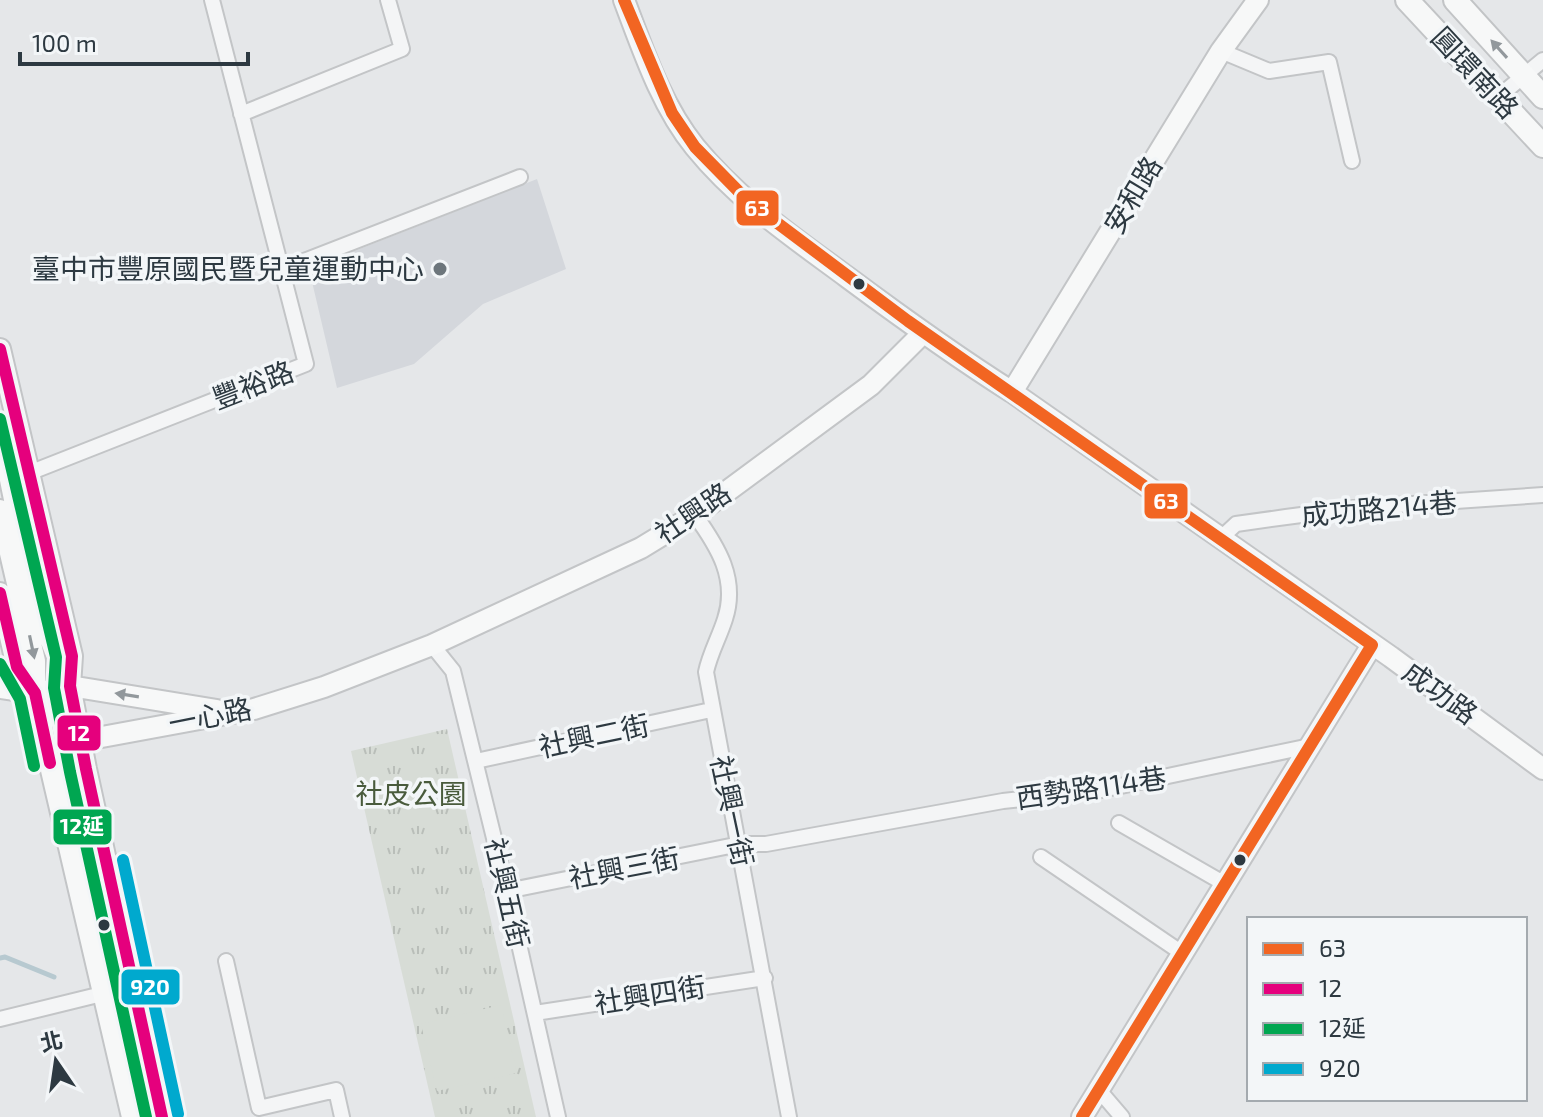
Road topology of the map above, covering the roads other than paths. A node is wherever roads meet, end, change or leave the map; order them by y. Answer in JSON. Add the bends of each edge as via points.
{"nodes":[{"id":1,"x":212,"y":0,"type":"edge"},
{"id":2,"x":388,"y":0,"type":"edge"},
{"id":3,"x":624,"y":0,"type":"edge"},
{"id":4,"x":1258,"y":0,"type":"edge"},
{"id":5,"x":1407,"y":0,"type":"edge"},
{"id":6,"x":1455,"y":0,"type":"edge"},
{"id":7,"x":1221,"y":51,"type":"junction"},
{"id":8,"x":1543,"y":60,"type":"edge"},
{"id":9,"x":1523,"y":77,"type":"junction"},
{"id":10,"x":1543,"y":97,"type":"edge"},
{"id":11,"x":1497,"y":98,"type":"junction"},
{"id":12,"x":241,"y":114,"type":"junction"},
{"id":13,"x":1543,"y":146,"type":"edge"},
{"id":14,"x":1352,"y":161,"type":"dead end"},
{"id":15,"x":520,"y":177,"type":"dead end"},
{"id":16,"x":281,"y":270,"type":"junction"},
{"id":17,"x":923,"y":333,"type":"junction"},
{"id":18,"x":0,"y":349,"type":"edge"},
{"id":19,"x":1012,"y":392,"type":"junction"},
{"id":20,"x":0,"y":433,"type":"edge"},
{"id":21,"x":29,"y":473,"type":"junction"},
{"id":22,"x":1543,"y":495,"type":"edge"},
{"id":23,"x":0,"y":510,"type":"edge"},
{"id":24,"x":695,"y":515,"type":"junction"},
{"id":25,"x":1221,"y":538,"type":"junction"},
{"id":26,"x":0,"y":593,"type":"edge"},
{"id":27,"x":31,"y":601,"type":"junction"},
{"id":28,"x":432,"y":645,"type":"junction"},
{"id":29,"x":1372,"y":645,"type":"junction"},
{"id":30,"x":70,"y":686,"type":"junction"},
{"id":31,"x":0,"y":688,"type":"edge"},
{"id":32,"x":35,"y":693,"type":"junction"},
{"id":33,"x":711,"y":710,"type":"junction"},
{"id":34,"x":232,"y":712,"type":"junction"},
{"id":35,"x":80,"y":741,"type":"junction"},
{"id":36,"x":1310,"y":746,"type":"junction"},
{"id":37,"x":476,"y":761,"type":"junction"},
{"id":38,"x":1543,"y":769,"type":"edge"},
{"id":39,"x":1119,"y":823,"type":"dead end"},
{"id":40,"x":740,"y":844,"type":"junction"},
{"id":41,"x":1041,"y":857,"type":"dead end"},
{"id":42,"x":1225,"y":884,"type":"junction"},
{"id":43,"x":507,"y":891,"type":"junction"},
{"id":44,"x":1182,"y":953,"type":"junction"},
{"id":45,"x":226,"y":961,"type":"dead end"},
{"id":46,"x":765,"y":978,"type":"junction"},
{"id":47,"x":106,"y":993,"type":"junction"},
{"id":48,"x":535,"y":1013,"type":"junction"},
{"id":49,"x":0,"y":1019,"type":"edge"},
{"id":50,"x":1098,"y":1089,"type":"junction"},
{"id":51,"x":132,"y":1117,"type":"edge"},
{"id":52,"x":162,"y":1117,"type":"edge"},
{"id":53,"x":342,"y":1117,"type":"edge"},
{"id":54,"x":558,"y":1117,"type":"edge"},
{"id":55,"x":789,"y":1117,"type":"edge"},
{"id":56,"x":1082,"y":1117,"type":"edge"},
{"id":57,"x":1122,"y":1117,"type":"edge"}],
"edges":[{"from":1,"to":12,"type":"street","name":"豐裕路"},
{"from":2,"to":12,"type":"street","via":[[402,49]]},
{"from":3,"to":17,"type":"street","name":"成功路","via":[[649,67],[694,146],[741,197]]},
{"from":4,"to":7,"type":"street","name":"安和路"},
{"from":5,"to":11,"type":"main road","name":"圓環南路"},
{"from":9,"to":6,"type":"main road","name":"圓環南路","one_way":true},
{"from":7,"to":14,"type":"street","via":[[1269,71],[1329,62]]},
{"from":7,"to":19,"type":"street","name":"安和路"},
{"from":8,"to":9,"type":"street"},
{"from":9,"to":10,"type":"main road","name":"圓環南路"},
{"from":9,"to":11,"type":"street"},
{"from":11,"to":13,"type":"main road","name":"圓環南路"},
{"from":12,"to":16,"type":"street","name":"豐裕路"},
{"from":15,"to":16,"type":"street"},
{"from":16,"to":21,"type":"street","name":"豐裕路","via":[[306,364]]},
{"from":17,"to":19,"type":"street","name":"成功路"},
{"from":17,"to":24,"type":"street","name":"社興路","via":[[871,385]]},
{"from":18,"to":21,"type":"street"},
{"from":19,"to":25,"type":"street","name":"成功路"},
{"from":20,"to":27,"type":"street"},
{"from":21,"to":30,"type":"street","via":[[72,656]]},
{"from":22,"to":25,"type":"street","name":"成功路214巷","via":[[1286,517],[1236,524]]},
{"from":23,"to":27,"type":"street"},
{"from":24,"to":28,"type":"street","name":"社興路","via":[[641,548]]},
{"from":24,"to":33,"type":"street","name":"社興一街","via":[[729,575],[725,618],[706,672]]},
{"from":25,"to":29,"type":"street","name":"成功路"},
{"from":26,"to":32,"type":"street","via":[[17,667]]},
{"from":27,"to":30,"type":"street"},
{"from":27,"to":32,"type":"street","one_way":true},
{"from":28,"to":34,"type":"street","name":"一心路","via":[[324,687]]},
{"from":28,"to":37,"type":"street","name":"社興五街","via":[[453,671]]},
{"from":29,"to":36,"type":"street"},
{"from":29,"to":38,"type":"street","name":"成功路"},
{"from":30,"to":32,"type":"street"},
{"from":34,"to":30,"type":"street","one_way":true},
{"from":30,"to":35,"type":"street"},
{"from":31,"to":32,"type":"street"},
{"from":32,"to":35,"type":"street"},
{"from":32,"to":47,"type":"street"},
{"from":33,"to":37,"type":"street","name":"社興二街"},
{"from":33,"to":40,"type":"street","name":"社興一街"},
{"from":34,"to":35,"type":"street","name":"一心路"},
{"from":35,"to":52,"type":"street"},
{"from":36,"to":40,"type":"street","name":"西勢路114巷","via":[[1097,791]]},
{"from":36,"to":42,"type":"street"},
{"from":37,"to":43,"type":"street","name":"社興五街"},
{"from":39,"to":42,"type":"street"},
{"from":40,"to":43,"type":"street","name":"社興三街"},
{"from":40,"to":46,"type":"street","name":"社興一街"},
{"from":41,"to":44,"type":"street"},
{"from":42,"to":44,"type":"street"},
{"from":43,"to":48,"type":"street","name":"社興五街"},
{"from":44,"to":50,"type":"street"},
{"from":45,"to":53,"type":"street","via":[[259,1108],[336,1090]]},
{"from":46,"to":48,"type":"street","name":"社興四街"},
{"from":46,"to":55,"type":"street","name":"社興一街"},
{"from":47,"to":49,"type":"street"},
{"from":47,"to":51,"type":"street"},
{"from":48,"to":54,"type":"street","name":"社興五街"},
{"from":50,"to":56,"type":"street"},
{"from":50,"to":57,"type":"street"}]}
